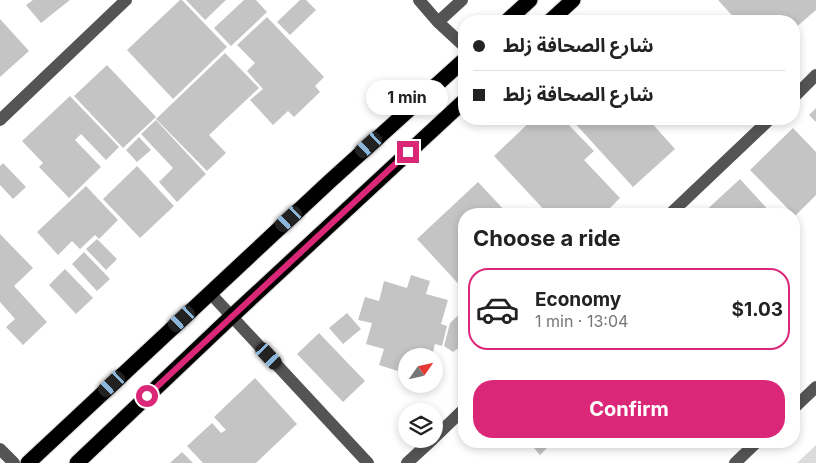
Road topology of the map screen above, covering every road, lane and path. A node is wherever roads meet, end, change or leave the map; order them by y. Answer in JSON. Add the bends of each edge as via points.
{"nodes":[{"id":1,"x":126,"y":0,"type":"edge"},
{"id":2,"x":419,"y":0,"type":"edge"},
{"id":3,"x":462,"y":0,"type":"edge"},
{"id":4,"x":530,"y":0,"type":"edge"},
{"id":5,"x":573,"y":0,"type":"edge"},
{"id":6,"x":514,"y":15,"type":"edge"},
{"id":7,"x":557,"y":15,"type":"edge"},
{"id":8,"x":438,"y":22,"type":"junction"},
{"id":9,"x":458,"y":40,"type":"edge"},
{"id":10,"x":458,"y":66,"type":"edge"},
{"id":11,"x":816,"y":76,"type":"edge"},
{"id":12,"x":800,"y":91,"type":"edge"},
{"id":13,"x":458,"y":107,"type":"edge"},
{"id":14,"x":0,"y":120,"type":"edge"},
{"id":15,"x":764,"y":125,"type":"edge"},
{"id":16,"x":676,"y":208,"type":"edge"},
{"id":17,"x":210,"y":293,"type":"junction"},
{"id":18,"x":232,"y":316,"type":"junction"},
{"id":19,"x":816,"y":386,"type":"edge"},
{"id":20,"x":800,"y":402,"type":"edge"},
{"id":21,"x":458,"y":415,"type":"edge"},
{"id":22,"x":443,"y":429,"type":"edge"},
{"id":23,"x":423,"y":448,"type":"edge"},
{"id":24,"x":751,"y":448,"type":"edge"},
{"id":25,"x":0,"y":450,"type":"edge"},
{"id":26,"x":14,"y":463,"type":"edge"},
{"id":27,"x":28,"y":463,"type":"edge"},
{"id":28,"x":77,"y":463,"type":"edge"},
{"id":29,"x":368,"y":463,"type":"edge"},
{"id":30,"x":407,"y":463,"type":"edge"},
{"id":31,"x":735,"y":463,"type":"edge"}],
"edges":[{"from":1,"to":14,"type":"street"},
{"from":2,"to":8,"type":"street"},
{"from":3,"to":8,"type":"street"},
{"from":4,"to":6,"type":"highway"},
{"from":5,"to":7,"type":"highway"},
{"from":8,"to":9,"type":"street"},
{"from":10,"to":17,"type":"highway"},
{"from":11,"to":12,"type":"street"},
{"from":13,"to":18,"type":"highway"},
{"from":15,"to":16,"type":"street"},
{"from":17,"to":18,"type":"street"},
{"from":17,"to":27,"type":"highway"},
{"from":18,"to":28,"type":"highway"},
{"from":18,"to":29,"type":"street"},
{"from":19,"to":20,"type":"street"},
{"from":21,"to":22,"type":"street"},
{"from":23,"to":30,"type":"street"},
{"from":24,"to":31,"type":"street"},
{"from":25,"to":26,"type":"street"}]}
